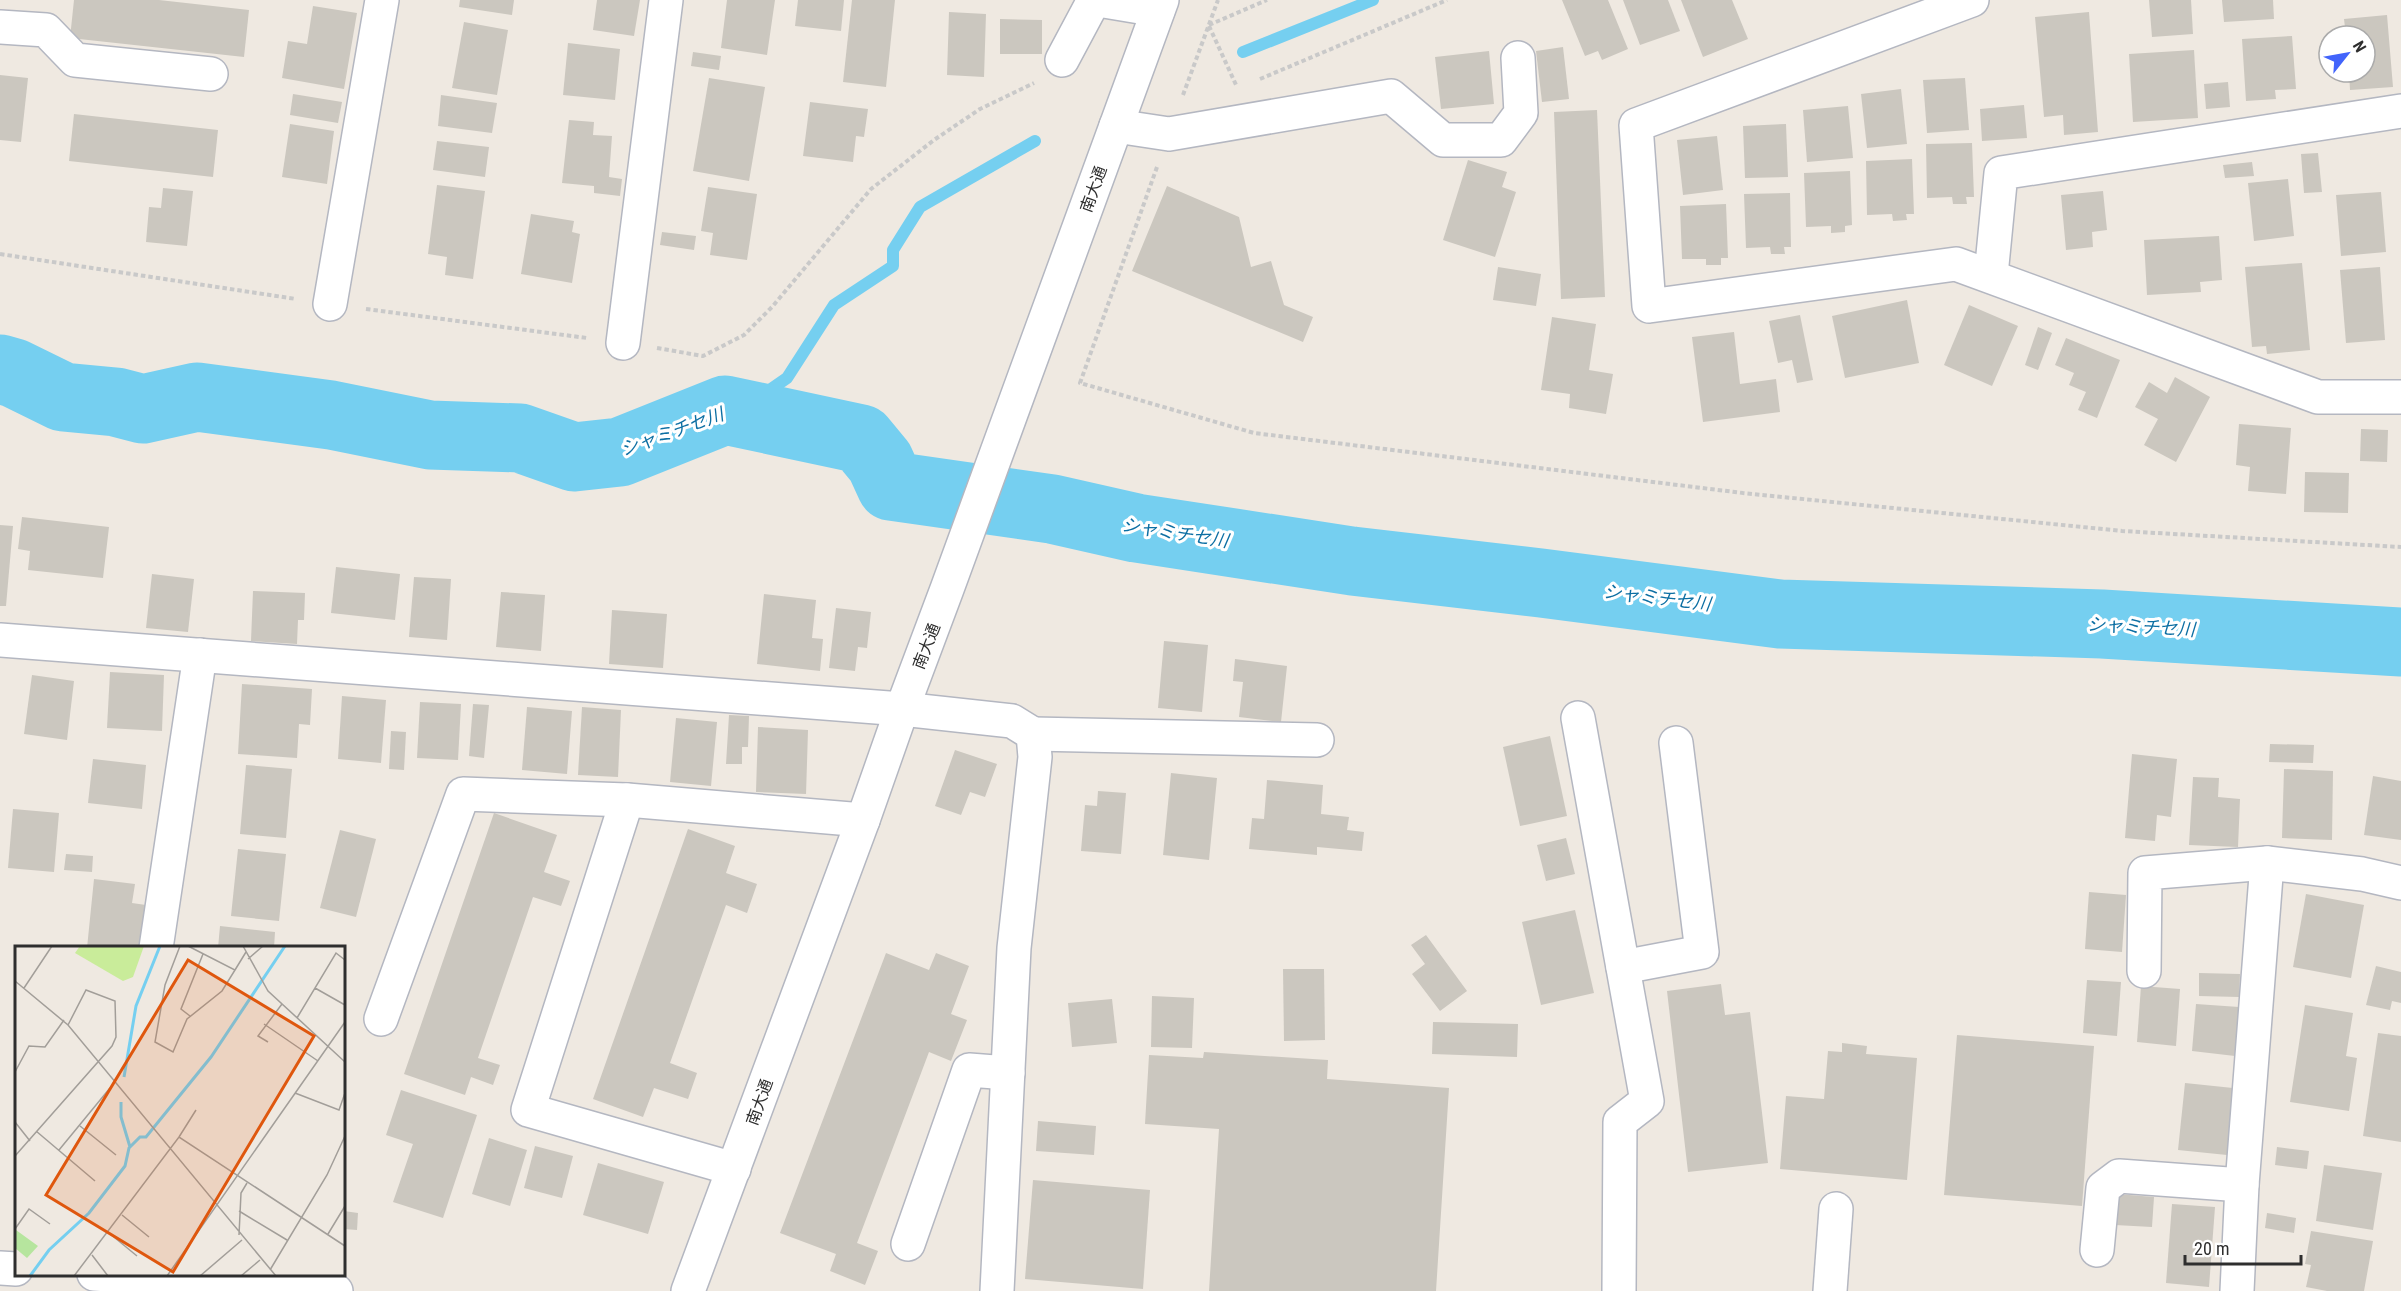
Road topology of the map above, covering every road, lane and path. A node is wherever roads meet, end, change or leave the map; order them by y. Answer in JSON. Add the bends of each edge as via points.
{"nodes":[{"id":1,"x":382,"y":0,"type":"edge"},
{"id":2,"x":666,"y":0,"type":"edge"},
{"id":3,"x":1096,"y":0,"type":"edge"},
{"id":4,"x":1218,"y":0,"type":"edge"},
{"id":5,"x":1267,"y":0,"type":"edge"},
{"id":6,"x":1447,"y":0,"type":"edge"},
{"id":7,"x":1972,"y":0,"type":"edge"},
{"id":8,"x":1160,"y":5,"type":"edge"},
{"id":9,"x":1209,"y":25,"type":"junction"},
{"id":10,"x":0,"y":27,"type":"edge"},
{"id":11,"x":1518,"y":58,"type":"dead end"},
{"id":12,"x":1062,"y":60,"type":"joint"},
{"id":13,"x":211,"y":74,"type":"dead end"},
{"id":14,"x":1259,"y":79,"type":"dead end"},
{"id":15,"x":1248,"y":84,"type":"dead end"},
{"id":16,"x":2401,"y":111,"type":"edge"},
{"id":17,"x":1116,"y":126,"type":"junction"},
{"id":18,"x":1169,"y":134,"type":"junction"},
{"id":19,"x":0,"y":254,"type":"edge"},
{"id":20,"x":1990,"y":274,"type":"junction"},
{"id":21,"x":330,"y":304,"type":"junction"},
{"id":22,"x":623,"y":343,"type":"junction"},
{"id":23,"x":2401,"y":397,"type":"edge"},
{"id":24,"x":2401,"y":547,"type":"edge"},
{"id":25,"x":0,"y":640,"type":"edge"},
{"id":26,"x":200,"y":655,"type":"junction"},
{"id":27,"x":902,"y":709,"type":"junction"},
{"id":28,"x":1578,"y":718,"type":"dead end"},
{"id":29,"x":1034,"y":734,"type":"junction"},
{"id":30,"x":1317,"y":740,"type":"dead end"},
{"id":31,"x":1676,"y":743,"type":"dead end"},
{"id":32,"x":627,"y":800,"type":"junction"},
{"id":33,"x":863,"y":820,"type":"junction"},
{"id":34,"x":2267,"y":863,"type":"junction"},
{"id":35,"x":2401,"y":883,"type":"edge"},
{"id":36,"x":156,"y":946,"type":"edge"},
{"id":37,"x":1623,"y":967,"type":"junction"},
{"id":38,"x":2144,"y":970,"type":"dead end"},
{"id":39,"x":381,"y":1019,"type":"dead end"},
{"id":40,"x":1008,"y":1073,"type":"junction"},
{"id":41,"x":734,"y":1169,"type":"junction"},
{"id":42,"x":2242,"y":1185,"type":"junction"},
{"id":43,"x":1836,"y":1209,"type":"dead end"},
{"id":44,"x":908,"y":1244,"type":"dead end"},
{"id":45,"x":2097,"y":1250,"type":"dead end"},
{"id":46,"x":0,"y":1268,"type":"edge"},
{"id":47,"x":15,"y":1269,"type":"edge"},
{"id":48,"x":109,"y":1276,"type":"edge"},
{"id":49,"x":336,"y":1291,"type":"edge"},
{"id":50,"x":688,"y":1291,"type":"edge"},
{"id":51,"x":997,"y":1291,"type":"edge"},
{"id":52,"x":1619,"y":1291,"type":"edge"},
{"id":53,"x":1830,"y":1291,"type":"edge"},
{"id":54,"x":2237,"y":1291,"type":"edge"}],
"edges":[{"from":1,"to":21,"type":"street"},
{"from":2,"to":22,"type":"street"},
{"from":3,"to":8,"type":"street"},
{"from":3,"to":12,"type":"street"},
{"from":4,"to":9,"type":"path"},
{"from":5,"to":9,"type":"path"},
{"from":6,"to":14,"type":"path"},
{"from":7,"to":20,"type":"street","via":[[1636,125],[1636,136],[1648,306],[1956,264]]},
{"from":8,"to":17,"type":"street","name":"南大通"},
{"from":9,"to":15,"type":"path","via":[[1237,88]]},
{"from":9,"to":18,"type":"path"},
{"from":10,"to":13,"type":"street","via":[[46,30],[75,60]]},
{"from":11,"to":18,"type":"street","via":[[1521,113],[1501,140],[1443,140],[1391,96]]},
{"from":12,"to":22,"type":"path","via":[[1037,82],[980,109],[870,189],[744,335],[703,356]]},
{"from":16,"to":20,"type":"street","via":[[2001,173]]},
{"from":17,"to":18,"type":"street"},
{"from":17,"to":27,"type":"street","name":"南大通"},
{"from":18,"to":24,"type":"path","via":[[1080,383],[1254,433],[1300,439],[1743,493],[2122,531]]},
{"from":19,"to":21,"type":"path"},
{"from":20,"to":23,"type":"street","via":[[2318,397]]},
{"from":21,"to":22,"type":"path"},
{"from":25,"to":26,"type":"street"},
{"from":26,"to":27,"type":"street"},
{"from":26,"to":36,"type":"street"},
{"from":27,"to":29,"type":"street","via":[[1012,721]]},
{"from":27,"to":33,"type":"street","name":"南大通"},
{"from":28,"to":37,"type":"street"},
{"from":29,"to":30,"type":"street"},
{"from":29,"to":40,"type":"street","via":[[1035,757],[1014,948]]},
{"from":31,"to":37,"type":"street","via":[[1702,952]]},
{"from":32,"to":33,"type":"street"},
{"from":32,"to":39,"type":"street","via":[[463,794]]},
{"from":32,"to":41,"type":"street","via":[[528,1110]]},
{"from":33,"to":41,"type":"street","name":"南大通"},
{"from":34,"to":35,"type":"street","via":[[2362,874]]},
{"from":34,"to":38,"type":"street","via":[[2145,873]]},
{"from":34,"to":42,"type":"street"},
{"from":37,"to":52,"type":"street","via":[[1647,1101],[1620,1122]]},
{"from":40,"to":44,"type":"street","via":[[969,1070]]},
{"from":40,"to":51,"type":"street"},
{"from":41,"to":50,"type":"street","name":"南大通"},
{"from":42,"to":45,"type":"street","via":[[2119,1176],[2103,1188]]},
{"from":42,"to":54,"type":"street"},
{"from":43,"to":53,"type":"street"},
{"from":46,"to":47,"type":"street"},
{"from":48,"to":49,"type":"street"}]}
